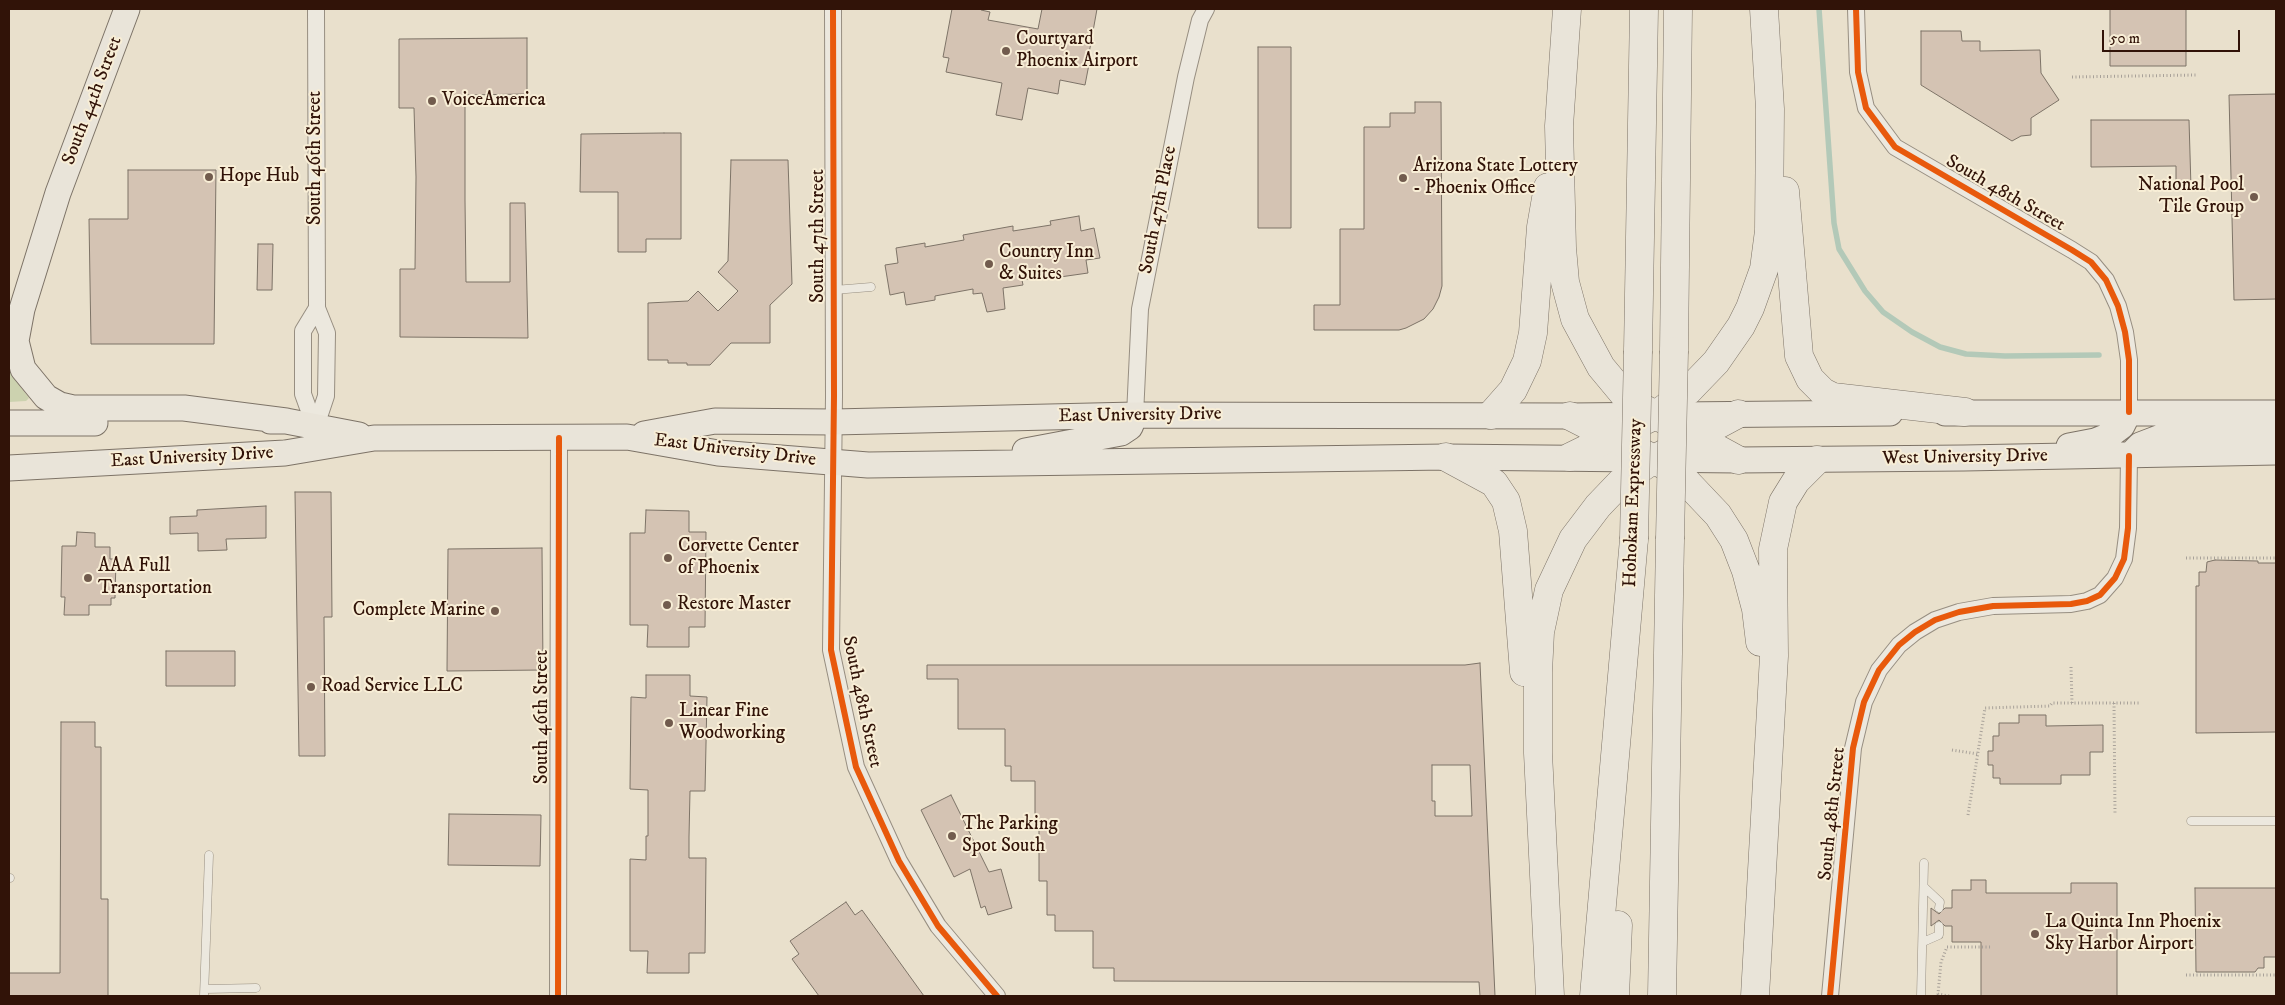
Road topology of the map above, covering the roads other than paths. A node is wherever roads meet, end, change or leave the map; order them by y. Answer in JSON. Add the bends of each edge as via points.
{"nodes":[{"id":1,"x":127,"y":9,"type":"edge"},
{"id":2,"x":316,"y":9,"type":"edge"},
{"id":3,"x":833,"y":9,"type":"edge"},
{"id":4,"x":1206,"y":9,"type":"edge"},
{"id":5,"x":1567,"y":9,"type":"edge"},
{"id":6,"x":1644,"y":9,"type":"edge"},
{"id":7,"x":1678,"y":9,"type":"edge"},
{"id":8,"x":1764,"y":9,"type":"edge"},
{"id":9,"x":1856,"y":9,"type":"edge"},
{"id":10,"x":1770,"y":109,"type":"junction"},
{"id":11,"x":1559,"y":126,"type":"junction"},
{"id":12,"x":58,"y":193,"type":"junction"},
{"id":13,"x":872,"y":288,"type":"dead end"},
{"id":14,"x":834,"y":290,"type":"junction"},
{"id":15,"x":9,"y":297,"type":"edge"},
{"id":16,"x":316,"y":308,"type":"junction"},
{"id":17,"x":1964,"y":412,"type":"junction"},
{"id":18,"x":2129,"y":412,"type":"junction"},
{"id":19,"x":2276,"y":413,"type":"edge"},
{"id":20,"x":1738,"y":414,"type":"junction"},
{"id":21,"x":1135,"y":415,"type":"junction"},
{"id":22,"x":1491,"y":415,"type":"junction"},
{"id":23,"x":1656,"y":415,"type":"junction"},
{"id":24,"x":1570,"y":416,"type":"junction"},
{"id":25,"x":286,"y":421,"type":"junction"},
{"id":26,"x":834,"y":422,"type":"junction"},
{"id":27,"x":9,"y":423,"type":"edge"},
{"id":28,"x":2276,"y":430,"type":"edge"},
{"id":29,"x":1695,"y":436,"type":"junction"},
{"id":30,"x":316,"y":437,"type":"junction"},
{"id":31,"x":627,"y":437,"type":"junction"},
{"id":32,"x":559,"y":438,"type":"junction"},
{"id":33,"x":1612,"y":438,"type":"junction"},
{"id":34,"x":2276,"y":452,"type":"edge"},
{"id":35,"x":2129,"y":456,"type":"junction"},
{"id":36,"x":1446,"y":457,"type":"junction"},
{"id":37,"x":1570,"y":457,"type":"junction"},
{"id":38,"x":2000,"y":458,"type":"junction"},
{"id":39,"x":1654,"y":459,"type":"junction"},
{"id":40,"x":1738,"y":460,"type":"junction"},
{"id":41,"x":1817,"y":460,"type":"junction"},
{"id":42,"x":833,"y":463,"type":"junction"},
{"id":43,"x":966,"y":464,"type":"junction"},
{"id":44,"x":9,"y":468,"type":"edge"},
{"id":45,"x":1634,"y":539,"type":"junction"},
{"id":46,"x":1768,"y":748,"type":"junction"},
{"id":47,"x":1538,"y":753,"type":"junction"},
{"id":48,"x":2191,"y":821,"type":"dead end"},
{"id":49,"x":2276,"y":821,"type":"edge"},
{"id":50,"x":209,"y":855,"type":"dead end"},
{"id":51,"x":1924,"y":863,"type":"dead end"},
{"id":52,"x":1924,"y":887,"type":"junction"},
{"id":53,"x":1940,"y":908,"type":"dead end"},
{"id":54,"x":1939,"y":926,"type":"dead end"},
{"id":55,"x":1923,"y":942,"type":"junction"},
{"id":56,"x":1662,"y":958,"type":"junction"},
{"id":57,"x":256,"y":988,"type":"dead end"},
{"id":58,"x":205,"y":993,"type":"edge"},
{"id":59,"x":558,"y":996,"type":"edge"},
{"id":60,"x":997,"y":996,"type":"edge"},
{"id":61,"x":1550,"y":996,"type":"edge"},
{"id":62,"x":1594,"y":996,"type":"edge"},
{"id":63,"x":1615,"y":996,"type":"edge"},
{"id":64,"x":1662,"y":996,"type":"edge"},
{"id":65,"x":1680,"y":996,"type":"edge"},
{"id":66,"x":1755,"y":996,"type":"edge"},
{"id":67,"x":1830,"y":996,"type":"edge"},
{"id":68,"x":1921,"y":996,"type":"edge"}],
"edges":[{"from":1,"to":12,"type":"main road","name":"South 44th Street"},
{"from":2,"to":16,"type":"street","name":"South 46th Street"},
{"from":3,"to":14,"type":"street","name":"South 47th Street"},
{"from":4,"to":21,"type":"street","name":"South 47th Place","via":[[1200,20],[1186,77],[1140,309]]},
{"from":5,"to":11,"type":"highway"},
{"from":6,"to":45,"type":"highway","name":"Hohokam Expressway","bridge":true},
{"from":7,"to":56,"type":"highway","name":"Hohokam Expressway","bridge":true},
{"from":8,"to":10,"type":"highway"},
{"from":9,"to":18,"type":"street","name":"South 48th Street","via":[[1858,72],[1866,108],[1895,147],[2072,250],[2090,262],[2106,280],[2125,332],[2129,360]]},
{"from":10,"to":17,"type":"highway","via":[[1786,194],[1799,356],[1805,373],[1823,392],[1833,397]]},
{"from":10,"to":23,"type":"highway","via":[[1769,231],[1758,288],[1741,326],[1716,362],[1689,390]]},
{"from":11,"to":22,"type":"highway","via":[[1542,227],[1527,361],[1508,397]]},
{"from":11,"to":23,"type":"highway","via":[[1563,264],[1576,319],[1591,352],[1611,380],[1626,397]]},
{"from":12,"to":15,"type":"main road"},
{"from":12,"to":25,"type":"main road","via":[[16,341],[23,369],[46,397],[73,408],[184,408]]},
{"from":13,"to":14,"type":"lane"},
{"from":14,"to":26,"type":"street","name":"South 47th Street"},
{"from":16,"to":30,"type":"street","name":"South 46th Street","via":[[327,333],[326,396]]},
{"from":16,"to":30,"type":"street","name":"South 46th Street","via":[[303,331],[303,394]]},
{"from":17,"to":18,"type":"main road"},
{"from":17,"to":20,"type":"main road"},
{"from":18,"to":19,"type":"main road"},
{"from":18,"to":38,"type":"main road","via":[[2117,431],[2102,439]]},
{"from":20,"to":23,"type":"main road"},
{"from":20,"to":29,"type":"highway"},
{"from":21,"to":22,"type":"main road","name":"East University Drive"},
{"from":21,"to":26,"type":"main road","name":"East University Drive"},
{"from":21,"to":43,"type":"main road","via":[[1130,427],[1121,434]]},
{"from":22,"to":24,"type":"main road","name":"East University Drive"},
{"from":23,"to":24,"type":"main road","name":"East University Drive"},
{"from":23,"to":29,"type":"highway"},
{"from":23,"to":33,"type":"highway"},
{"from":24,"to":33,"type":"highway"},
{"from":25,"to":27,"type":"main road","name":"East University Drive"},
{"from":25,"to":30,"type":"main road","name":"East University Drive"},
{"from":26,"to":31,"type":"main road","name":"East University Drive","via":[[715,421]]},
{"from":26,"to":42,"type":"street","name":"South 47th Street"},
{"from":28,"to":35,"type":"main road","via":[[2161,436],[2140,445]]},
{"from":29,"to":39,"type":"highway"},
{"from":29,"to":40,"type":"highway"},
{"from":30,"to":32,"type":"main road","name":"East University Drive"},
{"from":30,"to":44,"type":"main road","name":"East University Drive","via":[[284,453]]},
{"from":31,"to":32,"type":"main road","name":"East University Drive"},
{"from":31,"to":42,"type":"main road","name":"East University Drive","via":[[718,453]]},
{"from":32,"to":59,"type":"street","name":"South 46th Street"},
{"from":33,"to":37,"type":"highway"},
{"from":33,"to":39,"type":"highway"},
{"from":34,"to":35,"type":"main road","name":"West University Drive"},
{"from":35,"to":38,"type":"main road","name":"West University Drive"},
{"from":35,"to":67,"type":"street","name":"South 48th Street","via":[[2124,559],[2115,578],[2100,595],[2071,604],[1993,606],[1935,620],[1898,645],[1879,670],[1864,702],[1853,748]]},
{"from":36,"to":37,"type":"main road","name":"East University Drive"},
{"from":36,"to":43,"type":"main road","name":"East University Drive"},
{"from":36,"to":47,"type":"highway","via":[[1494,483],[1509,510],[1524,671]]},
{"from":37,"to":39,"type":"main road","name":"East University Drive"},
{"from":38,"to":41,"type":"main road","name":"West University Drive"},
{"from":39,"to":40,"type":"main road","name":"West University Drive"},
{"from":39,"to":46,"type":"highway","via":[[1690,484],[1734,540],[1756,609]]},
{"from":39,"to":47,"type":"highway","via":[[1620,484],[1585,522],[1568,547],[1549,590],[1538,649]]},
{"from":40,"to":41,"type":"main road","name":"West University Drive"},
{"from":41,"to":46,"type":"highway","via":[[1791,488],[1777,524],[1773,549],[1774,656]]},
{"from":42,"to":43,"type":"main road","name":"East University Drive"},
{"from":42,"to":60,"type":"street","name":"South 48th Street","via":[[831,650],[856,767],[899,861],[938,926]]},
{"from":45,"to":62,"type":"highway"},
{"from":45,"to":63,"type":"highway","name":"Hohokam Expressway"},
{"from":46,"to":66,"type":"highway"},
{"from":47,"to":61,"type":"highway"},
{"from":48,"to":49,"type":"lane"},
{"from":50,"to":58,"type":"lane"},
{"from":51,"to":52,"type":"lane"},
{"from":52,"to":53,"type":"lane","via":[[1940,902]]},
{"from":52,"to":55,"type":"lane"},
{"from":54,"to":55,"type":"lane","via":[[1939,935]]},
{"from":55,"to":68,"type":"lane"},
{"from":56,"to":64,"type":"highway","name":"Hohokam Expressway"},
{"from":56,"to":65,"type":"highway"},
{"from":57,"to":58,"type":"lane"}]}
